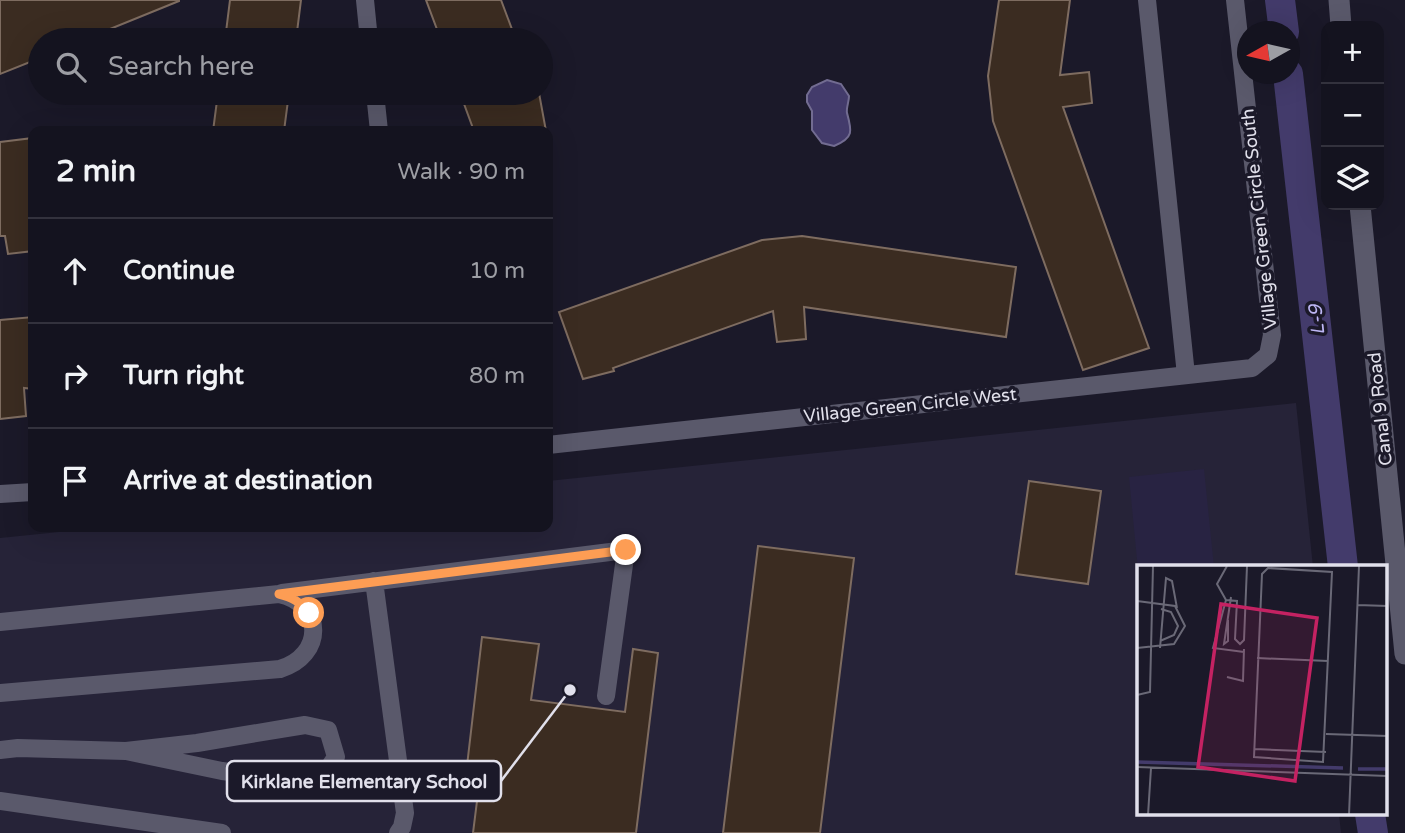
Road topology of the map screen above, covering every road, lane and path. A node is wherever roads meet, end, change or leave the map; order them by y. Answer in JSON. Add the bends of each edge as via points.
{"nodes":[{"id":1,"x":365,"y":0,"type":"edge"},
{"id":2,"x":1147,"y":0,"type":"edge"},
{"id":3,"x":1235,"y":0,"type":"edge"},
{"id":4,"x":1339,"y":0,"type":"edge"},
{"id":5,"x":1341,"y":21,"type":"edge"},
{"id":6,"x":368,"y":28,"type":"edge"},
{"id":7,"x":376,"y":105,"type":"edge"},
{"id":8,"x":378,"y":126,"type":"edge"},
{"id":9,"x":1361,"y":210,"type":"edge"},
{"id":10,"x":1268,"y":355,"type":"joint"},
{"id":11,"x":1186,"y":375,"type":"junction"},
{"id":12,"x":553,"y":444,"type":"edge"},
{"id":13,"x":28,"y":492,"type":"edge"},
{"id":14,"x":0,"y":494,"type":"edge"},
{"id":15,"x":374,"y":581,"type":"junction"},
{"id":16,"x":279,"y":594,"type":"junction"},
{"id":17,"x":0,"y":622,"type":"edge"},
{"id":18,"x":1405,"y":654,"type":"edge"},
{"id":19,"x":0,"y":693,"type":"edge"},
{"id":20,"x":606,"y":696,"type":"dead end"},
{"id":21,"x":0,"y":750,"type":"edge"},
{"id":22,"x":126,"y":751,"type":"junction"},
{"id":23,"x":0,"y":801,"type":"edge"},
{"id":24,"x":222,"y":833,"type":"edge"},
{"id":25,"x":398,"y":833,"type":"edge"}],
"edges":[{"from":1,"to":6,"type":"lane"},
{"from":2,"to":11,"type":"lane"},
{"from":3,"to":10,"type":"lane","name":"Village Green Circle South","via":[[1272,335]]},
{"from":4,"to":5,"type":"street"},
{"from":7,"to":8,"type":"lane"},
{"from":9,"to":18,"type":"street","name":"Canal 9 Road"},
{"from":10,"to":11,"type":"lane","name":"Village Green Circle West","via":[[1252,368]]},
{"from":11,"to":12,"type":"lane","name":"Village Green Circle West"},
{"from":13,"to":14,"type":"lane"},
{"from":15,"to":16,"type":"lane"},
{"from":15,"to":20,"type":"lane","via":[[626,550]]},
{"from":15,"to":25,"type":"lane","via":[[404,798],[405,813]]},
{"from":16,"to":17,"type":"lane"},
{"from":16,"to":19,"type":"lane","via":[[301,603],[313,625],[309,649],[292,666]]},
{"from":21,"to":22,"type":"lane"},
{"from":22,"to":22,"type":"lane","via":[[222,771],[302,781],[322,778],[336,757],[328,730],[305,725]]},
{"from":23,"to":24,"type":"lane"}]}
